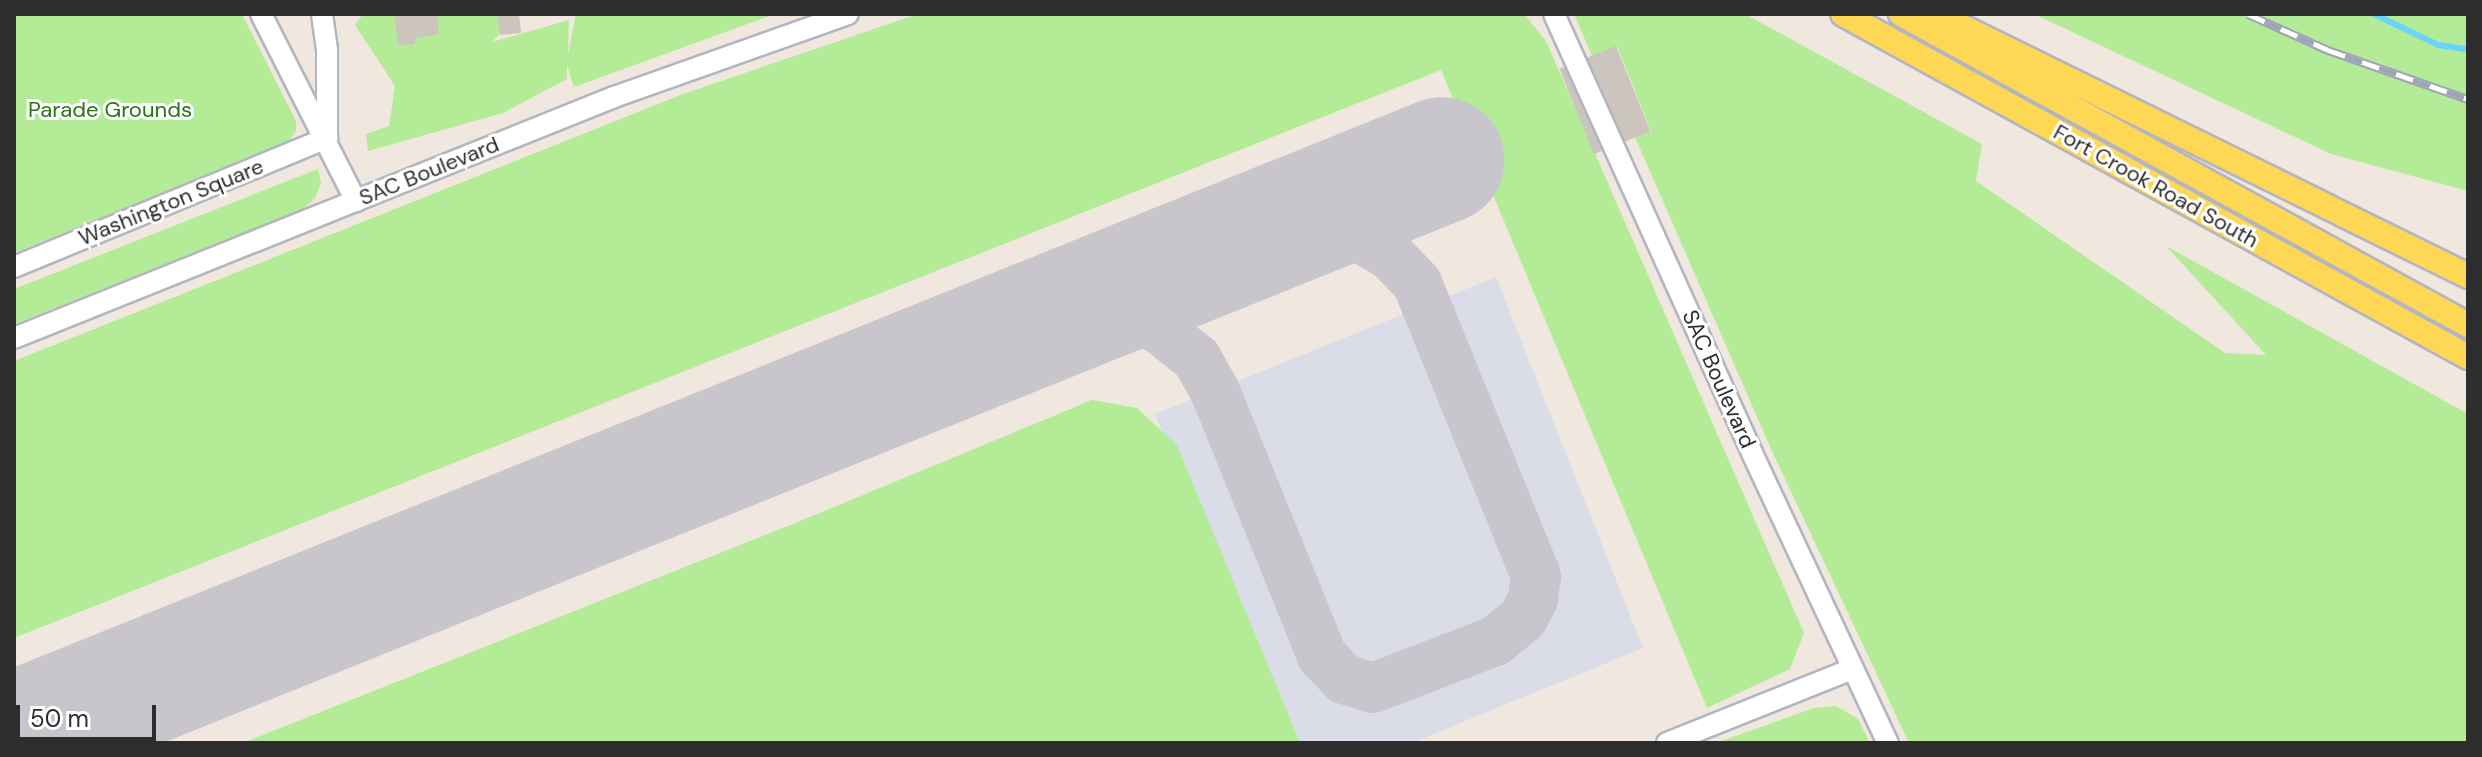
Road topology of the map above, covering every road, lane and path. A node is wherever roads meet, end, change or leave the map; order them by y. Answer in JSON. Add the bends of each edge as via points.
{"nodes":[{"id":1,"x":261,"y":14,"type":"edge"},
{"id":2,"x":322,"y":14,"type":"edge"},
{"id":3,"x":848,"y":14,"type":"edge"},
{"id":4,"x":1554,"y":14,"type":"edge"},
{"id":5,"x":1843,"y":14,"type":"edge"},
{"id":6,"x":1901,"y":14,"type":"edge"},
{"id":7,"x":1936,"y":14,"type":"edge"},
{"id":8,"x":327,"y":138,"type":"junction"},
{"id":9,"x":356,"y":201,"type":"junction"},
{"id":10,"x":14,"y":267,"type":"edge"},
{"id":11,"x":2468,"y":276,"type":"edge"},
{"id":12,"x":2468,"y":325,"type":"edge"},
{"id":13,"x":14,"y":338,"type":"edge"},
{"id":14,"x":2468,"y":357,"type":"edge"},
{"id":15,"x":1852,"y":669,"type":"junction"},
{"id":16,"x":1667,"y":743,"type":"edge"},
{"id":17,"x":1888,"y":743,"type":"edge"}],
"edges":[{"from":1,"to":8,"type":"street"},
{"from":2,"to":8,"type":"street"},
{"from":3,"to":9,"type":"street","name":"SAC Boulevard","via":[[614,97]]},
{"from":4,"to":15,"type":"street","name":"SAC Boulevard"},
{"from":5,"to":14,"type":"main road","name":"Fort Crook Road South"},
{"from":6,"to":12,"type":"main road"},
{"from":7,"to":11,"type":"main road"},
{"from":8,"to":9,"type":"street"},
{"from":8,"to":10,"type":"street","name":"Washington Square"},
{"from":9,"to":13,"type":"street","name":"SAC Boulevard"},
{"from":15,"to":16,"type":"street"},
{"from":15,"to":17,"type":"street","name":"SAC Boulevard"}]}
